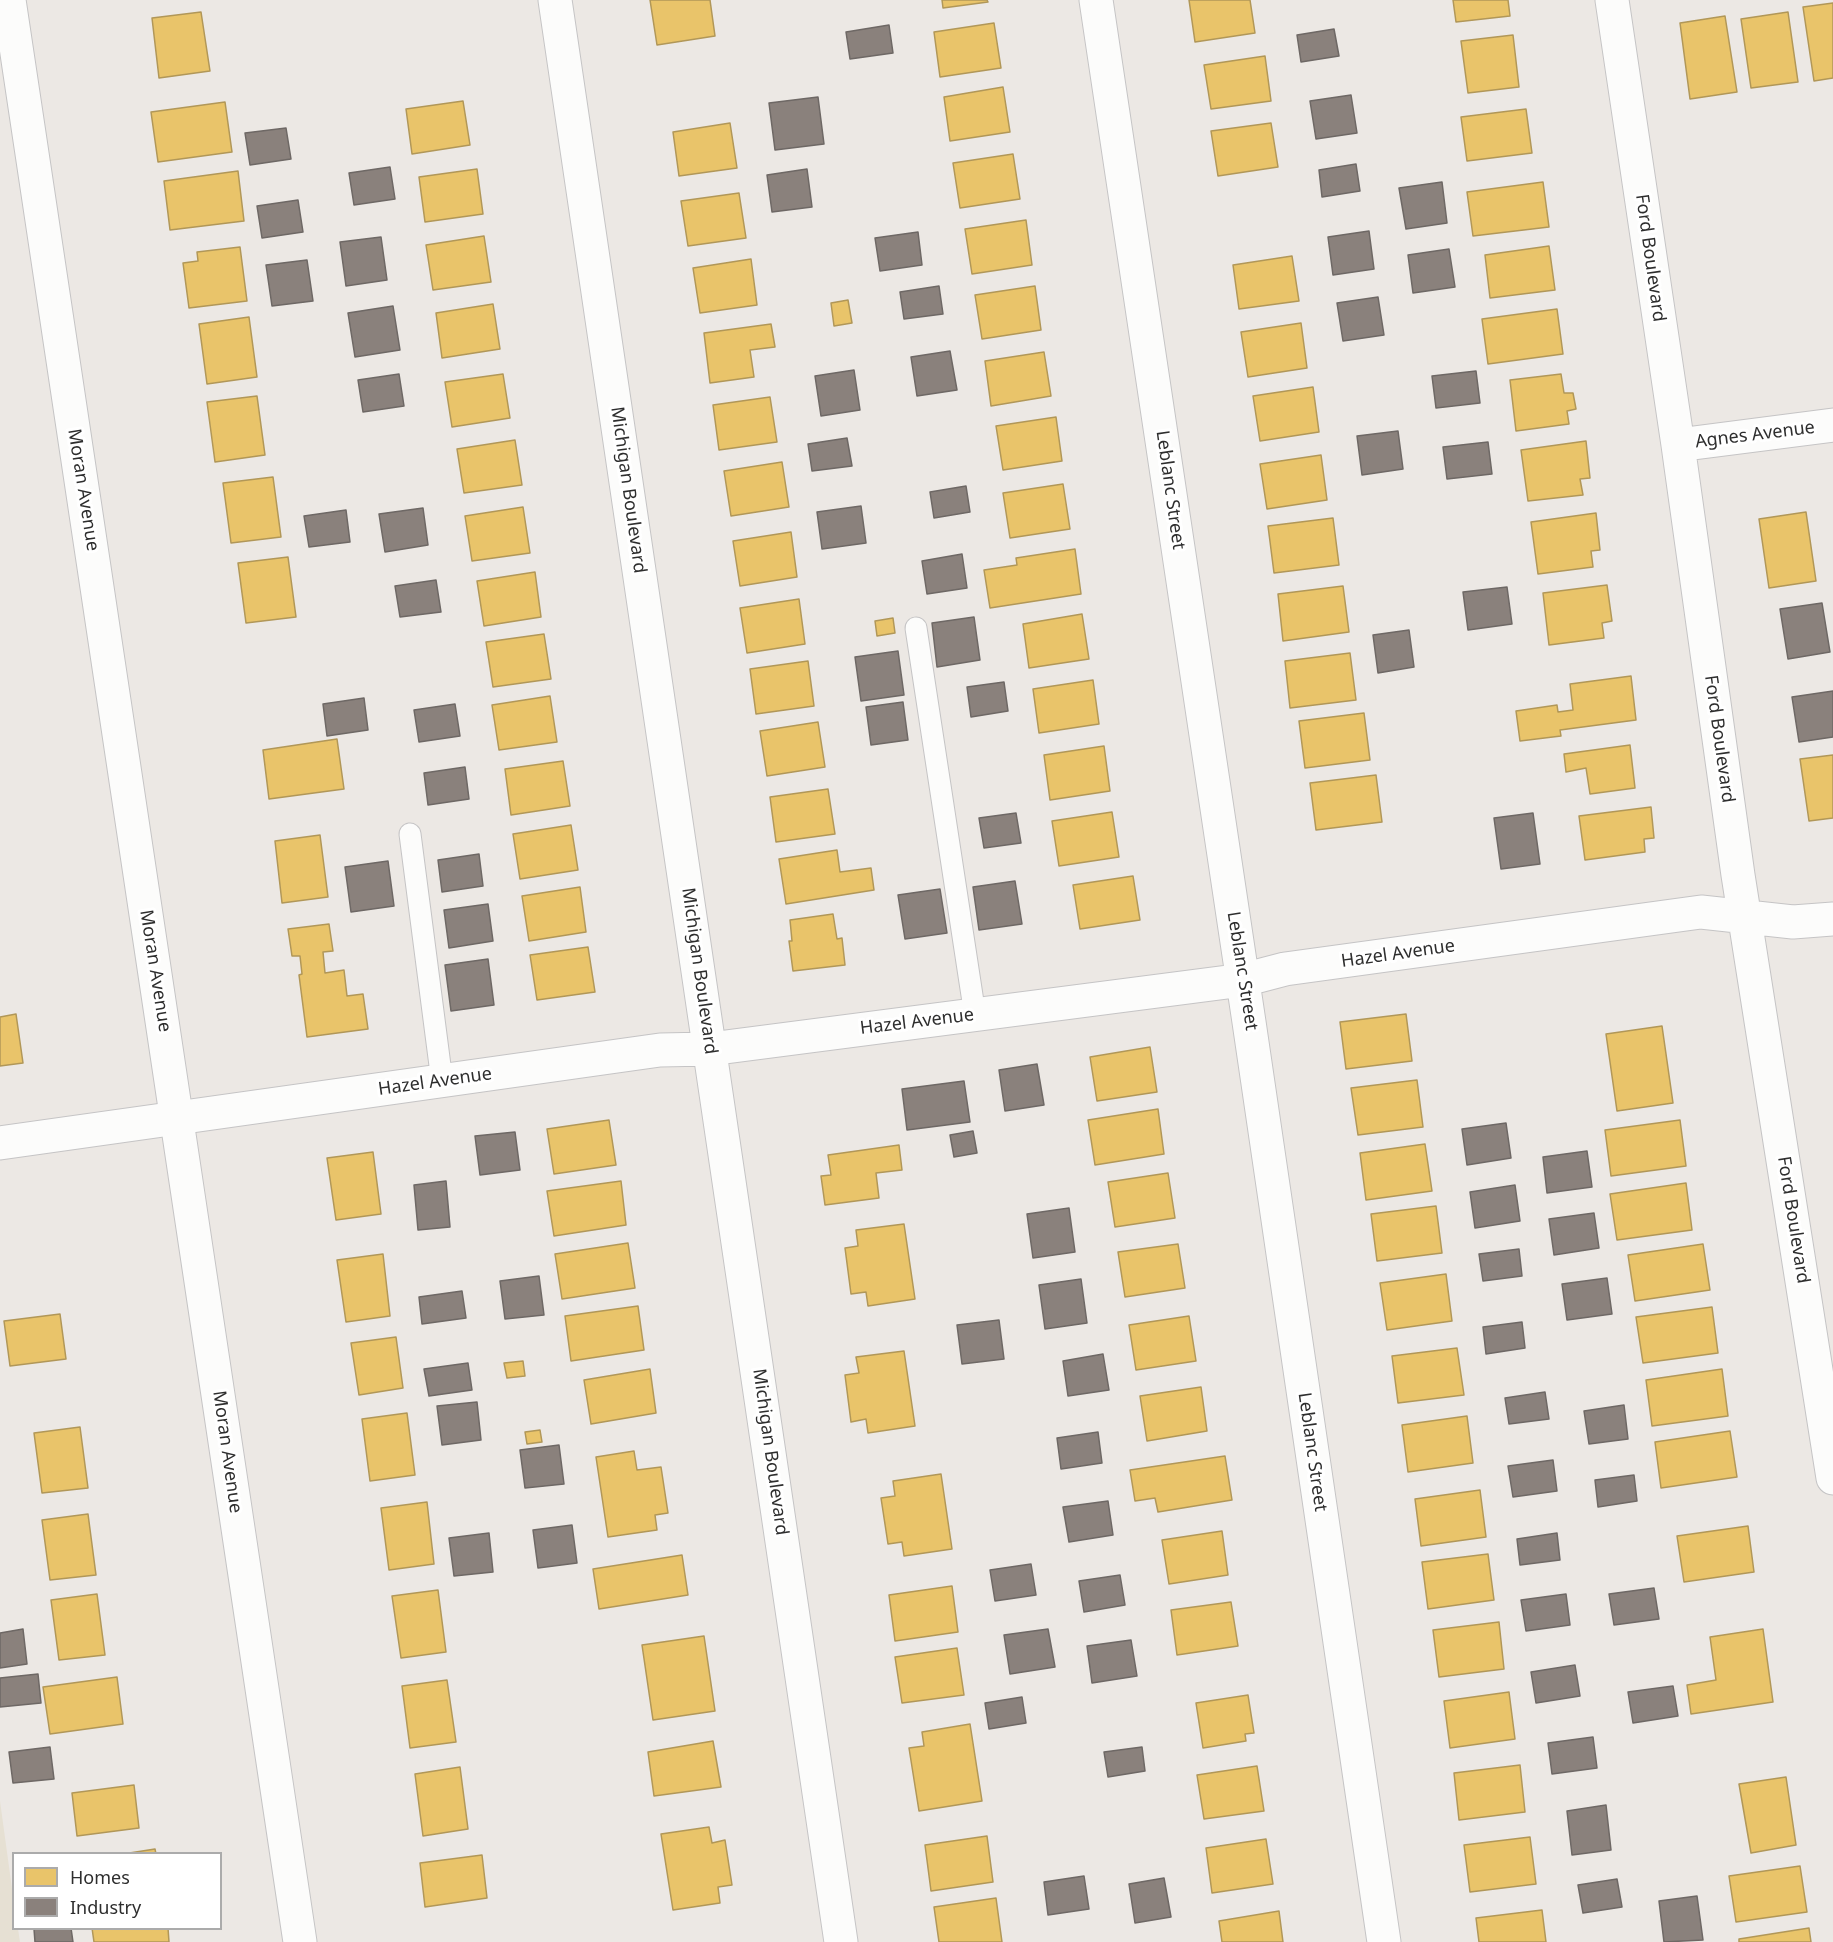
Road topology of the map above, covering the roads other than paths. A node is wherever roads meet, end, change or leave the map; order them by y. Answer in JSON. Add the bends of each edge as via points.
{"nodes":[{"id":1,"x":9,"y":0,"type":"edge"},
{"id":2,"x":555,"y":0,"type":"edge"},
{"id":3,"x":1096,"y":0,"type":"edge"},
{"id":4,"x":1612,"y":0,"type":"edge"},
{"id":5,"x":1833,"y":425,"type":"edge"},
{"id":6,"x":1678,"y":445,"type":"junction"},
{"id":7,"x":916,"y":628,"type":"dead end"},
{"id":8,"x":410,"y":834,"type":"dead end"},
{"id":9,"x":1745,"y":918,"type":"junction"},
{"id":10,"x":1833,"y":919,"type":"edge"},
{"id":11,"x":1243,"y":980,"type":"junction"},
{"id":12,"x":975,"y":1015,"type":"junction"},
{"id":13,"x":710,"y":1049,"type":"junction"},
{"id":14,"x":442,"y":1081,"type":"junction"},
{"id":15,"x":178,"y":1119,"type":"junction"},
{"id":16,"x":0,"y":1143,"type":"edge"},
{"id":17,"x":1828,"y":1407,"type":"edge"},
{"id":18,"x":1833,"y":1478,"type":"edge"},
{"id":19,"x":300,"y":1942,"type":"edge"},
{"id":20,"x":841,"y":1942,"type":"edge"},
{"id":21,"x":1384,"y":1942,"type":"edge"}],
"edges":[{"from":1,"to":15,"type":"street","name":"Moran Avenue"},
{"from":2,"to":13,"type":"street","name":"Michigan Boulevard"},
{"from":3,"to":11,"type":"street","name":"Leblanc Street"},
{"from":4,"to":6,"type":"street","name":"Ford Boulevard"},
{"from":5,"to":6,"type":"street","name":"Agnes Avenue"},
{"from":6,"to":9,"type":"street","name":"Ford Boulevard"},
{"from":7,"to":12,"type":"lane"},
{"from":8,"to":14,"type":"lane"},
{"from":9,"to":10,"type":"street","name":"Hazel Avenue","via":[[1793,922]]},
{"from":9,"to":11,"type":"street","name":"Hazel Avenue","via":[[1696,913],[1285,969]]},
{"from":9,"to":17,"type":"street","name":"Ford Boulevard"},
{"from":11,"to":12,"type":"street","name":"Hazel Avenue"},
{"from":11,"to":21,"type":"street","name":"Leblanc Street"},
{"from":12,"to":13,"type":"street","name":"Hazel Avenue"},
{"from":13,"to":14,"type":"street","name":"Hazel Avenue","via":[[660,1050]]},
{"from":13,"to":20,"type":"street","name":"Michigan Boulevard"},
{"from":14,"to":15,"type":"street","name":"Hazel Avenue"},
{"from":15,"to":16,"type":"street","name":"Hazel Avenue"},
{"from":15,"to":19,"type":"street","name":"Moran Avenue"},
{"from":17,"to":18,"type":"street","name":"Ford Boulevard"}]}
